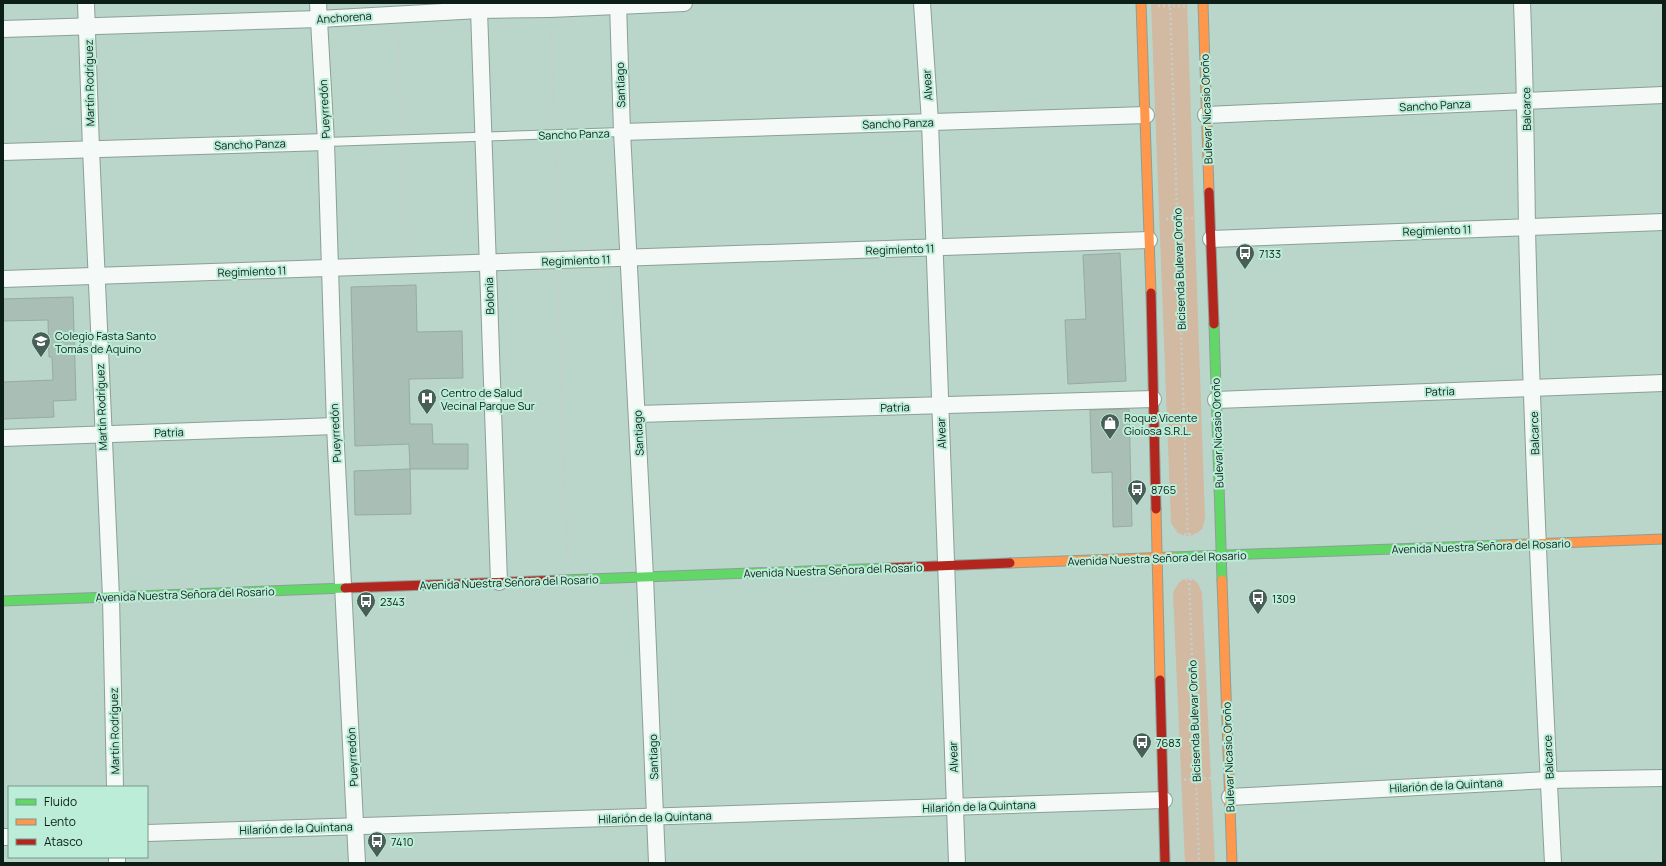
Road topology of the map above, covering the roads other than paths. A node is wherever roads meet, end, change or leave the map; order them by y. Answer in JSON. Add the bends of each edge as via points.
{"nodes":[{"id":1,"x":86,"y":3,"type":"edge"},
{"id":2,"x":318,"y":3,"type":"edge"},
{"id":3,"x":684,"y":3,"type":"edge"},
{"id":4,"x":922,"y":3,"type":"edge"},
{"id":5,"x":1522,"y":3,"type":"edge"},
{"id":6,"x":618,"y":4,"type":"edge"},
{"id":7,"x":1203,"y":4,"type":"edge"},
{"id":8,"x":1141,"y":5,"type":"edge"},
{"id":9,"x":479,"y":10,"type":"junction"},
{"id":10,"x":319,"y":19,"type":"junction"},
{"id":11,"x":87,"y":26,"type":"junction"},
{"id":12,"x":3,"y":29,"type":"edge"},
{"id":13,"x":1663,"y":95,"type":"edge"},
{"id":14,"x":1526,"y":100,"type":"junction"},
{"id":15,"x":1146,"y":115,"type":"junction"},
{"id":16,"x":1206,"y":115,"type":"junction"},
{"id":17,"x":930,"y":122,"type":"junction"},
{"id":18,"x":622,"y":132,"type":"junction"},
{"id":19,"x":483,"y":137,"type":"junction"},
{"id":20,"x":326,"y":142,"type":"junction"},
{"id":21,"x":90,"y":149,"type":"junction"},
{"id":22,"x":3,"y":152,"type":"edge"},
{"id":23,"x":1663,"y":222,"type":"edge"},
{"id":24,"x":1527,"y":227,"type":"junction"},
{"id":25,"x":1211,"y":239,"type":"junction"},
{"id":26,"x":1149,"y":240,"type":"junction"},
{"id":27,"x":934,"y":247,"type":"junction"},
{"id":28,"x":628,"y":258,"type":"junction"},
{"id":29,"x":488,"y":263,"type":"junction"},
{"id":30,"x":329,"y":268,"type":"junction"},
{"id":31,"x":96,"y":276,"type":"junction"},
{"id":32,"x":3,"y":280,"type":"edge"},
{"id":33,"x":1663,"y":383,"type":"edge"},
{"id":34,"x":1533,"y":388,"type":"junction"},
{"id":35,"x":1153,"y":399,"type":"junction"},
{"id":36,"x":1216,"y":400,"type":"junction"},
{"id":37,"x":940,"y":405,"type":"junction"},
{"id":38,"x":637,"y":414,"type":"junction"},
{"id":39,"x":335,"y":426,"type":"junction"},
{"id":40,"x":102,"y":434,"type":"junction"},
{"id":41,"x":3,"y":438,"type":"edge"},
{"id":42,"x":1663,"y":540,"type":"edge"},
{"id":43,"x":1539,"y":544,"type":"junction"},
{"id":44,"x":1222,"y":556,"type":"junction"},
{"id":45,"x":1156,"y":558,"type":"junction"},
{"id":46,"x":946,"y":566,"type":"junction"},
{"id":47,"x":645,"y":577,"type":"junction"},
{"id":48,"x":499,"y":582,"type":"junction"},
{"id":49,"x":344,"y":588,"type":"junction"},
{"id":50,"x":110,"y":597,"type":"junction"},
{"id":51,"x":3,"y":601,"type":"edge"},
{"id":52,"x":1663,"y":778,"type":"edge"},
{"id":53,"x":1549,"y":780,"type":"junction"},
{"id":54,"x":115,"y":786,"type":"edge"},
{"id":55,"x":1230,"y":797,"type":"junction"},
{"id":56,"x":1164,"y":800,"type":"junction"},
{"id":57,"x":955,"y":807,"type":"junction"},
{"id":58,"x":655,"y":817,"type":"junction"},
{"id":59,"x":356,"y":827,"type":"junction"},
{"id":60,"x":148,"y":832,"type":"edge"},
{"id":61,"x":357,"y":863,"type":"edge"},
{"id":62,"x":657,"y":863,"type":"edge"},
{"id":63,"x":957,"y":863,"type":"edge"},
{"id":64,"x":1165,"y":863,"type":"edge"},
{"id":65,"x":1232,"y":863,"type":"edge"},
{"id":66,"x":1553,"y":863,"type":"edge"}],
"edges":[{"from":1,"to":11,"type":"street","name":"Martín Rodríguez"},
{"from":2,"to":10,"type":"street","name":"Pueyrredón"},
{"from":3,"to":6,"type":"street","name":"Anchorena"},
{"from":4,"to":17,"type":"street","name":"Alvear"},
{"from":5,"to":14,"type":"street","name":"Balcarce"},
{"from":6,"to":9,"type":"street","name":"Anchorena","via":[[550,9]]},
{"from":6,"to":18,"type":"street","name":"Santiago"},
{"from":7,"to":16,"type":"main road","name":"Bulevar Nicasio Oroño"},
{"from":8,"to":15,"type":"main road"},
{"from":9,"to":10,"type":"street","name":"Anchorena"},
{"from":9,"to":19,"type":"street","name":"Bolonia"},
{"from":10,"to":11,"type":"street","name":"Anchorena"},
{"from":10,"to":20,"type":"street","name":"Pueyrredón"},
{"from":11,"to":12,"type":"street","name":"Anchorena"},
{"from":11,"to":21,"type":"street","name":"Martín Rodríguez"},
{"from":13,"to":14,"type":"street","name":"Sancho Panza"},
{"from":14,"to":16,"type":"street","name":"Sancho Panza"},
{"from":14,"to":24,"type":"street","name":"Balcarce"},
{"from":15,"to":17,"type":"street","name":"Sancho Panza"},
{"from":15,"to":26,"type":"main road"},
{"from":16,"to":25,"type":"main road","name":"Bulevar Nicasio Oroño"},
{"from":17,"to":18,"type":"street","name":"Sancho Panza"},
{"from":17,"to":27,"type":"street","name":"Alvear"},
{"from":18,"to":19,"type":"lane","name":"Sancho Panza"},
{"from":18,"to":28,"type":"street","name":"Santiago"},
{"from":19,"to":20,"type":"lane","name":"Sancho Panza"},
{"from":19,"to":29,"type":"street","name":"Bolonia"},
{"from":20,"to":21,"type":"street","name":"Sancho Panza"},
{"from":20,"to":30,"type":"street","name":"Pueyrredón"},
{"from":21,"to":22,"type":"street","name":"Sancho Panza"},
{"from":21,"to":31,"type":"street","name":"Martín Rodríguez"},
{"from":23,"to":24,"type":"street","name":"Regimiento 11"},
{"from":24,"to":25,"type":"street","name":"Regimiento 11"},
{"from":24,"to":34,"type":"street","name":"Balcarce"},
{"from":25,"to":36,"type":"main road","name":"Bulevar Nicasio Oroño"},
{"from":26,"to":27,"type":"street","name":"Regimiento 11"},
{"from":26,"to":35,"type":"main road"},
{"from":27,"to":28,"type":"street","name":"Regimiento 11"},
{"from":27,"to":37,"type":"street","name":"Alvear"},
{"from":28,"to":29,"type":"street","name":"Regimiento 11"},
{"from":28,"to":38,"type":"street","name":"Santiago"},
{"from":29,"to":30,"type":"street","name":"Regimiento 11"},
{"from":29,"to":48,"type":"street","name":"Bolonia"},
{"from":30,"to":31,"type":"street","name":"Regimiento 11"},
{"from":30,"to":39,"type":"street","name":"Pueyrredón"},
{"from":31,"to":32,"type":"street","name":"Regimiento 11"},
{"from":31,"to":40,"type":"street","name":"Martín Rodríguez"},
{"from":33,"to":34,"type":"street","name":"Patria"},
{"from":34,"to":36,"type":"street","name":"Patria"},
{"from":34,"to":43,"type":"street","name":"Balcarce"},
{"from":35,"to":37,"type":"street","name":"Patria"},
{"from":35,"to":45,"type":"main road"},
{"from":36,"to":44,"type":"main road","name":"Bulevar Nicasio Oroño"},
{"from":37,"to":38,"type":"street","name":"Patria"},
{"from":37,"to":46,"type":"street","name":"Alvear"},
{"from":38,"to":47,"type":"street","name":"Santiago"},
{"from":39,"to":40,"type":"street","name":"Patria"},
{"from":39,"to":49,"type":"street","name":"Pueyrredón"},
{"from":40,"to":41,"type":"street","name":"Patria"},
{"from":40,"to":50,"type":"street","name":"Martín Rodríguez"},
{"from":42,"to":43,"type":"main road","name":"Avenida Nuestra Señora del Rosario"},
{"from":43,"to":44,"type":"main road","name":"Avenida Nuestra Señora del Rosario"},
{"from":43,"to":53,"type":"street","name":"Balcarce"},
{"from":44,"to":45,"type":"main road","name":"Avenida Nuestra Señora del Rosario"},
{"from":44,"to":55,"type":"main road","name":"Bulevar Nicasio Oroño"},
{"from":45,"to":46,"type":"main road","name":"Avenida Nuestra Señora del Rosario"},
{"from":45,"to":56,"type":"main road"},
{"from":46,"to":47,"type":"main road","name":"Avenida Nuestra Señora del Rosario"},
{"from":46,"to":57,"type":"street","name":"Alvear"},
{"from":47,"to":48,"type":"main road","name":"Avenida Nuestra Señora del Rosario"},
{"from":47,"to":58,"type":"street","name":"Santiago"},
{"from":48,"to":49,"type":"main road","name":"Avenida Nuestra Señora del Rosario"},
{"from":49,"to":50,"type":"main road","name":"Avenida Nuestra Señora del Rosario"},
{"from":49,"to":59,"type":"street","name":"Pueyrredón"},
{"from":50,"to":51,"type":"main road","name":"Avenida Nuestra Señora del Rosario"},
{"from":50,"to":54,"type":"street","name":"Martín Rodríguez"},
{"from":52,"to":53,"type":"street","name":"Hilarión de la Quintana"},
{"from":53,"to":55,"type":"street","name":"Hilarión de la Quintana"},
{"from":53,"to":66,"type":"street","name":"Balcarce"},
{"from":55,"to":65,"type":"main road","name":"Bulevar Nicasio Oroño"},
{"from":56,"to":57,"type":"street","name":"Hilarión de la Quintana"},
{"from":56,"to":64,"type":"main road"},
{"from":57,"to":58,"type":"street","name":"Hilarión de la Quintana"},
{"from":57,"to":63,"type":"street","name":"Alvear"},
{"from":58,"to":59,"type":"street","name":"Hilarión de la Quintana"},
{"from":58,"to":62,"type":"street","name":"Santiago"},
{"from":59,"to":60,"type":"street","name":"Hilarión de la Quintana"},
{"from":59,"to":61,"type":"street","name":"Pueyrredón"}]}
